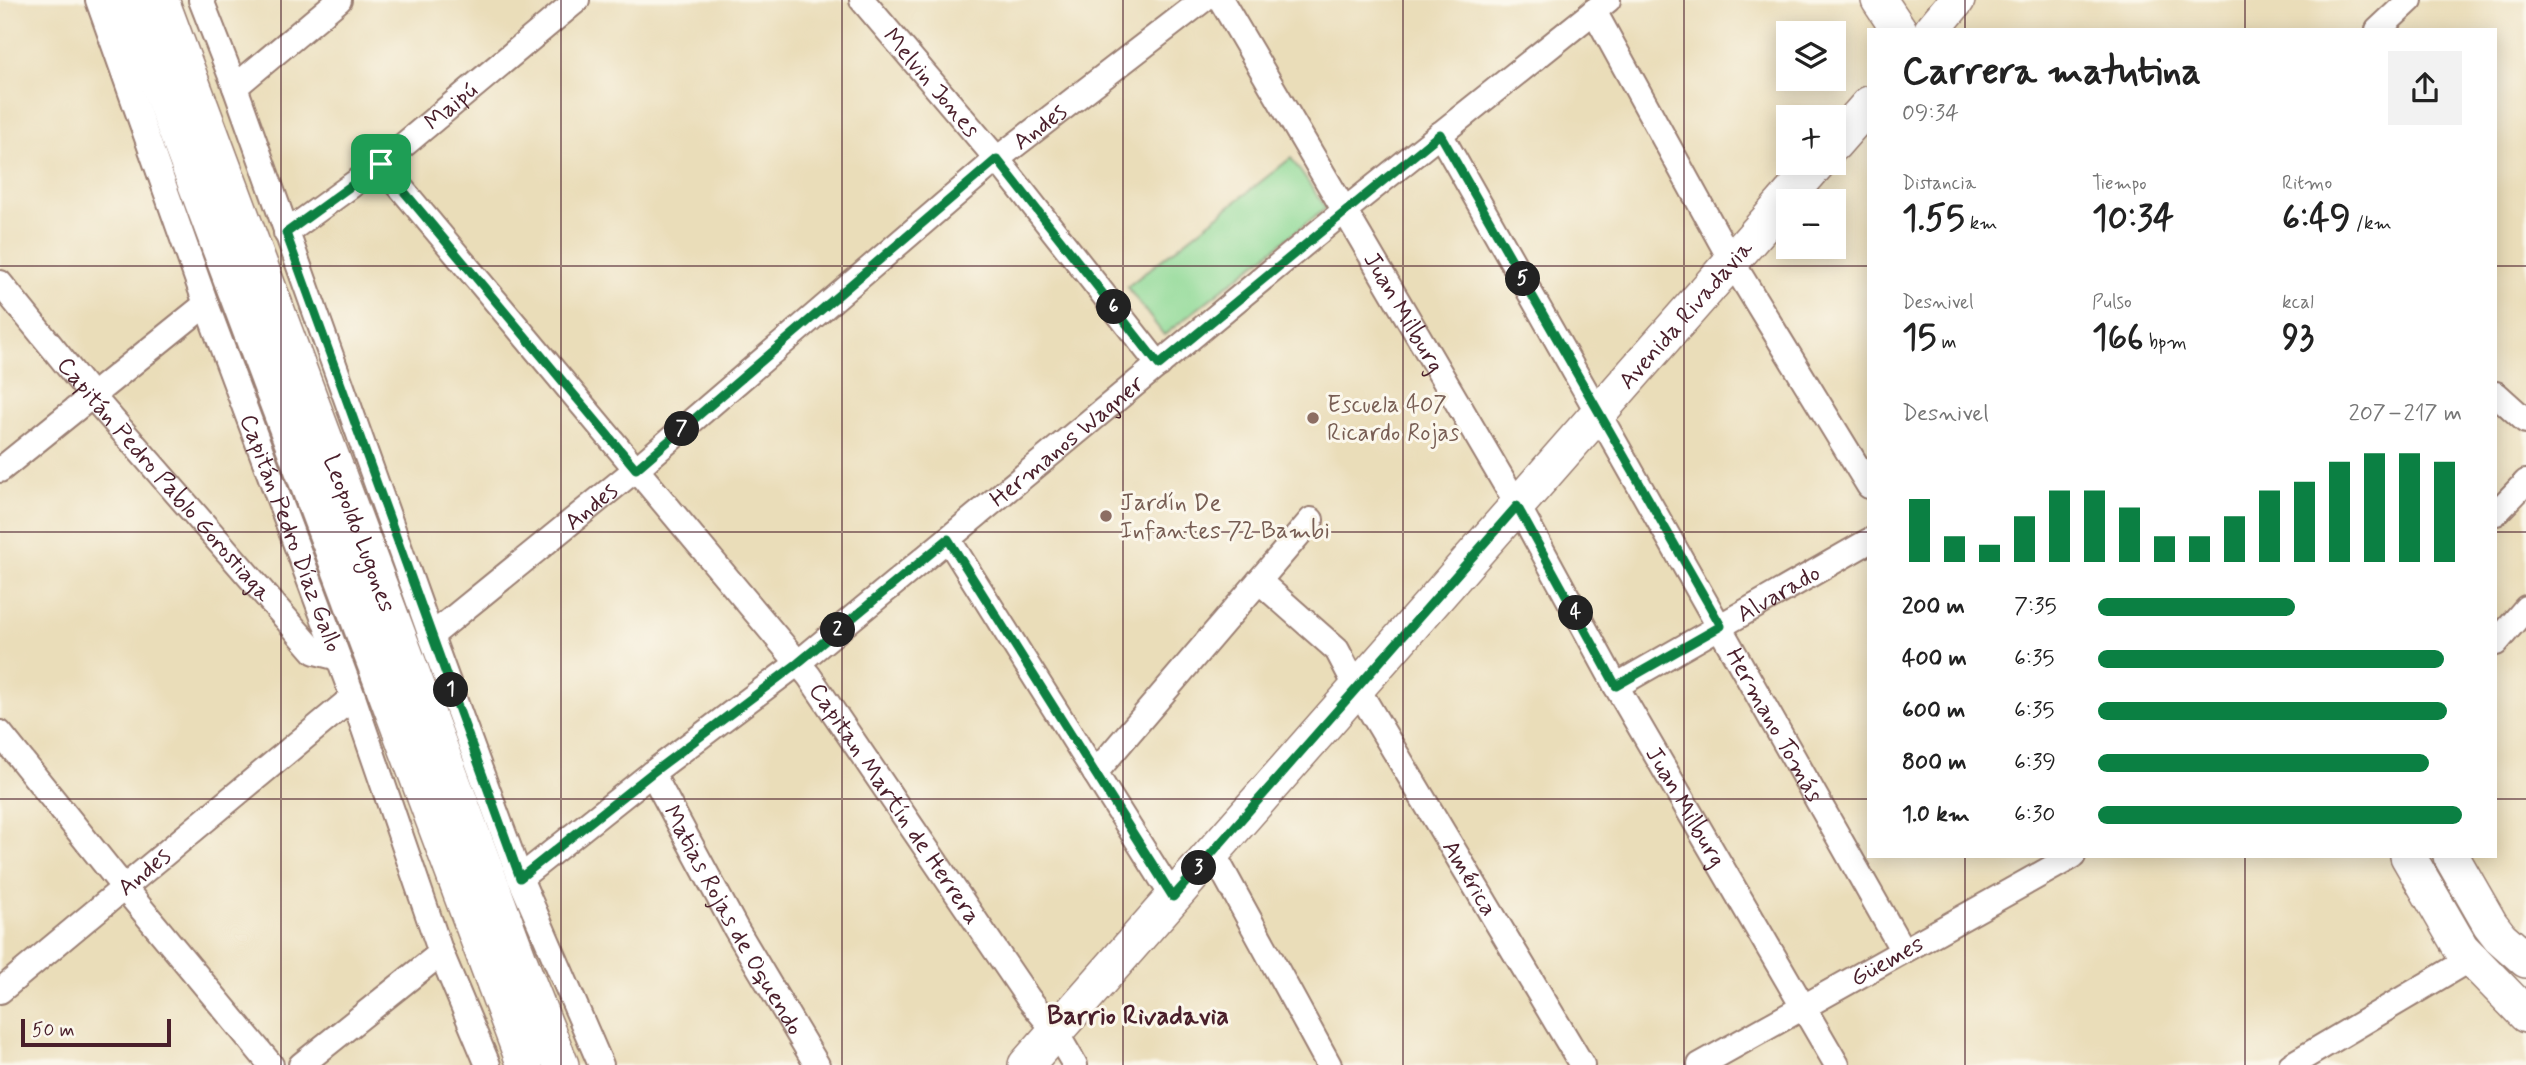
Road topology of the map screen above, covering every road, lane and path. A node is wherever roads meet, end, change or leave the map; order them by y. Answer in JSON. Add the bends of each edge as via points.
{"nodes":[{"id":1,"x":98,"y":0,"type":"edge"},
{"id":2,"x":127,"y":0,"type":"edge"},
{"id":3,"x":161,"y":0,"type":"edge"},
{"id":4,"x":201,"y":0,"type":"edge"},
{"id":5,"x":339,"y":0,"type":"edge"},
{"id":6,"x":577,"y":0,"type":"edge"},
{"id":7,"x":862,"y":0,"type":"edge"},
{"id":8,"x":1203,"y":0,"type":"edge"},
{"id":9,"x":1221,"y":0,"type":"edge"},
{"id":10,"x":1879,"y":0,"type":"edge"},
{"id":11,"x":2410,"y":0,"type":"edge"},
{"id":12,"x":2427,"y":0,"type":"edge"},
{"id":13,"x":1601,"y":6,"type":"edge"},
{"id":14,"x":1898,"y":28,"type":"edge"},
{"id":15,"x":2380,"y":28,"type":"edge"},
{"id":16,"x":2404,"y":28,"type":"edge"},
{"id":17,"x":235,"y":87,"type":"junction"},
{"id":18,"x":1867,"y":106,"type":"edge"},
{"id":19,"x":1846,"y":130,"type":"edge"},
{"id":20,"x":1440,"y":134,"type":"junction"},
{"id":21,"x":997,"y":159,"type":"junction"},
{"id":22,"x":381,"y":164,"type":"junction"},
{"id":23,"x":1808,"y":175,"type":"edge"},
{"id":24,"x":1344,"y":211,"type":"junction"},
{"id":25,"x":286,"y":233,"type":"junction"},
{"id":26,"x":1732,"y":262,"type":"junction"},
{"id":27,"x":0,"y":283,"type":"edge"},
{"id":28,"x":206,"y":304,"type":"junction"},
{"id":29,"x":1159,"y":365,"type":"junction"},
{"id":30,"x":2497,"y":395,"type":"edge"},
{"id":31,"x":92,"y":396,"type":"junction"},
{"id":32,"x":1599,"y":413,"type":"junction"},
{"id":33,"x":2526,"y":421,"type":"edge"},
{"id":34,"x":636,"y":469,"type":"junction"},
{"id":35,"x":0,"y":470,"type":"edge"},
{"id":36,"x":2526,"y":482,"type":"edge"},
{"id":37,"x":1867,"y":483,"type":"edge"},
{"id":38,"x":1517,"y":506,"type":"junction"},
{"id":39,"x":2497,"y":512,"type":"edge"},
{"id":40,"x":1311,"y":520,"type":"dead end"},
{"id":41,"x":948,"y":539,"type":"junction"},
{"id":42,"x":1867,"y":542,"type":"edge"},
{"id":43,"x":1259,"y":581,"type":"junction"},
{"id":44,"x":2526,"y":608,"type":"edge"},
{"id":45,"x":1721,"y":626,"type":"junction"},
{"id":46,"x":431,"y":636,"type":"junction"},
{"id":47,"x":2497,"y":642,"type":"edge"},
{"id":48,"x":338,"y":658,"type":"junction"},
{"id":49,"x":798,"y":663,"type":"junction"},
{"id":50,"x":1616,"y":686,"type":"junction"},
{"id":51,"x":1357,"y":688,"type":"junction"},
{"id":52,"x":353,"y":697,"type":"junction"},
{"id":53,"x":0,"y":733,"type":"edge"},
{"id":54,"x":652,"y":773,"type":"junction"},
{"id":55,"x":1095,"y":773,"type":"junction"},
{"id":56,"x":1213,"y":853,"type":"junction"},
{"id":57,"x":2069,"y":858,"type":"edge"},
{"id":58,"x":2409,"y":858,"type":"edge"},
{"id":59,"x":2452,"y":858,"type":"edge"},
{"id":60,"x":520,"y":878,"type":"junction"},
{"id":61,"x":125,"y":889,"type":"junction"},
{"id":62,"x":1173,"y":897,"type":"junction"},
{"id":63,"x":1903,"y":951,"type":"junction"},
{"id":64,"x":441,"y":953,"type":"junction"},
{"id":65,"x":2470,"y":959,"type":"junction"},
{"id":66,"x":2526,"y":960,"type":"edge"},
{"id":67,"x":0,"y":990,"type":"edge"},
{"id":68,"x":1803,"y":1007,"type":"junction"},
{"id":69,"x":2526,"y":1015,"type":"edge"},
{"id":70,"x":1055,"y":1031,"type":"junction"},
{"id":71,"x":271,"y":1065,"type":"edge"},
{"id":72,"x":301,"y":1065,"type":"edge"},
{"id":73,"x":488,"y":1065,"type":"edge"},
{"id":74,"x":526,"y":1065,"type":"edge"},
{"id":75,"x":561,"y":1065,"type":"edge"},
{"id":76,"x":601,"y":1065,"type":"edge"},
{"id":77,"x":817,"y":1065,"type":"edge"},
{"id":78,"x":1026,"y":1065,"type":"edge"},
{"id":79,"x":1074,"y":1065,"type":"edge"},
{"id":80,"x":1329,"y":1065,"type":"edge"},
{"id":81,"x":1582,"y":1065,"type":"edge"},
{"id":82,"x":1700,"y":1065,"type":"edge"},
{"id":83,"x":1837,"y":1065,"type":"edge"},
{"id":84,"x":2291,"y":1065,"type":"edge"}],
"edges":[{"from":1,"to":28,"type":"street","name":"Capitán Pedro Díaz Gallo"},
{"from":2,"to":74,"type":"main road","name":"Leopoldo Lugones"},
{"from":3,"to":75,"type":"main road","name":"Leopoldo Lugones"},
{"from":4,"to":17,"type":"street"},
{"from":5,"to":17,"type":"street"},
{"from":6,"to":22,"type":"street","name":"Maipú"},
{"from":7,"to":21,"type":"street","name":"Melvin Jones"},
{"from":8,"to":21,"type":"street","name":"Andes"},
{"from":9,"to":24,"type":"street","name":"Juan Milburg"},
{"from":10,"to":14,"type":"main road"},
{"from":11,"to":15,"type":"street"},
{"from":12,"to":16,"type":"street"},
{"from":13,"to":20,"type":"street","name":"Hermanos Wagner"},
{"from":13,"to":26,"type":"street"},
{"from":17,"to":25,"type":"street"},
{"from":18,"to":19,"type":"main road"},
{"from":20,"to":24,"type":"street","name":"Hermanos Wagner"},
{"from":20,"to":32,"type":"street","name":"Hermano Tomás"},
{"from":21,"to":29,"type":"street","name":"Melvin Jones"},
{"from":21,"to":34,"type":"street","name":"Andes"},
{"from":22,"to":25,"type":"street","name":"Maipú"},
{"from":22,"to":34,"type":"street","name":"Capitan Martín de Herrera"},
{"from":23,"to":26,"type":"main road","name":"Avenida Rivadavia"},
{"from":24,"to":29,"type":"street","name":"Hermanos Wagner"},
{"from":24,"to":38,"type":"street","name":"Juan Milburg"},
{"from":25,"to":46,"type":"street"},
{"from":26,"to":32,"type":"main road","name":"Avenida Rivadavia"},
{"from":26,"to":37,"type":"street"},
{"from":27,"to":31,"type":"street","name":"Capitán Pedro Pablo Gorostiaga"},
{"from":28,"to":31,"type":"street"},
{"from":28,"to":48,"type":"street","name":"Capitán Pedro Díaz Gallo"},
{"from":29,"to":41,"type":"street","name":"Hermanos Wagner"},
{"from":30,"to":33,"type":"street"},
{"from":31,"to":35,"type":"street"},
{"from":31,"to":48,"type":"street","name":"Capitán Pedro Pablo Gorostiaga","via":[[316,652]]},
{"from":32,"to":38,"type":"main road","name":"Avenida Rivadavia"},
{"from":32,"to":45,"type":"street","name":"Hermano Tomás"},
{"from":34,"to":46,"type":"street","name":"Andes"},
{"from":34,"to":49,"type":"street","name":"Capitan Martín de Herrera"},
{"from":36,"to":39,"type":"street"},
{"from":38,"to":50,"type":"street","name":"Juan Milburg"},
{"from":38,"to":51,"type":"main road","name":"Avenida Rivadavia"},
{"from":40,"to":43,"type":"street"},
{"from":41,"to":49,"type":"street","name":"Hermanos Wagner"},
{"from":41,"to":55,"type":"street"},
{"from":42,"to":45,"type":"street","name":"Alvarado"},
{"from":43,"to":51,"type":"street","via":[[1337,650]]},
{"from":43,"to":55,"type":"street"},
{"from":44,"to":47,"type":"street"},
{"from":45,"to":50,"type":"street","name":"Alvarado"},
{"from":45,"to":63,"type":"street","name":"Hermano Tomás"},
{"from":46,"to":60,"type":"street"},
{"from":48,"to":52,"type":"street","name":"Capitán Pedro Díaz Gallo"},
{"from":49,"to":54,"type":"street","name":"Hermanos Wagner"},
{"from":49,"to":70,"type":"street","name":"Capitan Martín de Herrera"},
{"from":50,"to":68,"type":"street","name":"Juan Milburg"},
{"from":51,"to":56,"type":"main road","name":"Avenida Rivadavia"},
{"from":51,"to":81,"type":"street","name":"América"},
{"from":52,"to":61,"type":"street","name":"Andes"},
{"from":52,"to":64,"type":"street","name":"Capitán Pedro Díaz Gallo"},
{"from":53,"to":61,"type":"street"},
{"from":54,"to":60,"type":"street","name":"Hermanos Wagner"},
{"from":54,"to":77,"type":"street","name":"Matias Rojas de Oquendo","via":[[736,929]]},
{"from":55,"to":62,"type":"street"},
{"from":56,"to":62,"type":"main road","name":"Avenida Rivadavia"},
{"from":56,"to":80,"type":"street"},
{"from":57,"to":63,"type":"street","name":"Güemes"},
{"from":58,"to":65,"type":"main road"},
{"from":59,"to":66,"type":"main road","via":[[2490,924]]},
{"from":60,"to":76,"type":"street"},
{"from":61,"to":67,"type":"street","name":"Andes"},
{"from":61,"to":71,"type":"street"},
{"from":62,"to":70,"type":"main road","name":"Avenida Rivadavia"},
{"from":63,"to":68,"type":"street","name":"Güemes"},
{"from":64,"to":72,"type":"street"},
{"from":64,"to":73,"type":"street","name":"Capitán Pedro Díaz Gallo"},
{"from":65,"to":69,"type":"main road"},
{"from":65,"to":84,"type":"street"},
{"from":68,"to":82,"type":"street","name":"Güemes"},
{"from":68,"to":83,"type":"street","name":"Juan Milburg"},
{"from":70,"to":78,"type":"main road","name":"Avenida Rivadavia"},
{"from":70,"to":79,"type":"street","name":"Capitan Martín de Herrera"}]}
